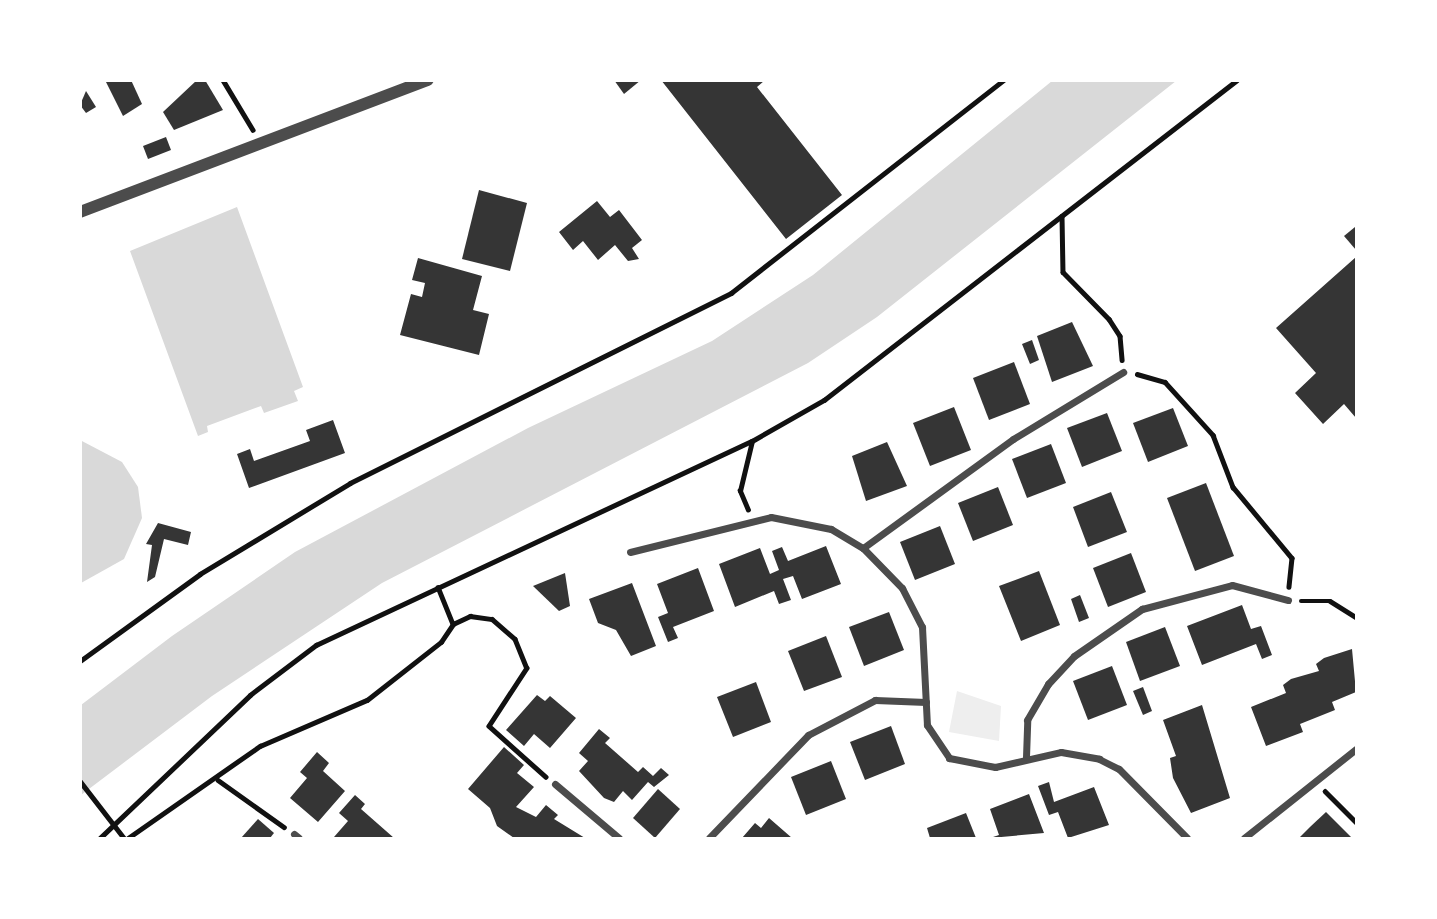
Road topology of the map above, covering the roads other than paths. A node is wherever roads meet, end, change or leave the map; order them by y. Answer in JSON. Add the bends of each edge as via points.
{"nodes":[{"id":1,"x":428,"y":80,"type":"edge"},
{"id":2,"x":80,"y":212,"type":"edge"},
{"id":3,"x":1123,"y":372,"type":"road end"},
{"id":4,"x":863,"y":548,"type":"junction"},
{"id":5,"x":630,"y":552,"type":"dead end"},
{"id":6,"x":1288,"y":600,"type":"road end"},
{"id":7,"x":926,"y":702,"type":"junction"},
{"id":8,"x":1356,"y":749,"type":"edge"},
{"id":9,"x":1026,"y":757,"type":"junction"},
{"id":10,"x":555,"y":785,"type":"road end"},
{"id":11,"x":619,"y":838,"type":"edge"},
{"id":12,"x":709,"y":838,"type":"edge"},
{"id":13,"x":1188,"y":838,"type":"edge"},
{"id":14,"x":1244,"y":838,"type":"edge"}],
"edges":[{"from":1,"to":2,"type":"street"},
{"from":3,"to":4,"type":"street","via":[[1013,439]]},
{"from":4,"to":5,"type":"street","via":[[802,521],[752,520],[691,542]]},
{"from":4,"to":7,"type":"street","via":[[902,588],[922,627]]},
{"from":6,"to":9,"type":"street","via":[[1232,585],[1142,609],[1074,656],[1048,684],[1027,720]]},
{"from":7,"to":9,"type":"street","via":[[927,725],[949,758],[995,767]]},
{"from":7,"to":12,"type":"street","via":[[875,700],[827,723],[758,781]]},
{"from":8,"to":14,"type":"street"},
{"from":9,"to":13,"type":"street","via":[[1061,752],[1099,759],[1119,769]]},
{"from":10,"to":11,"type":"street"}]}
